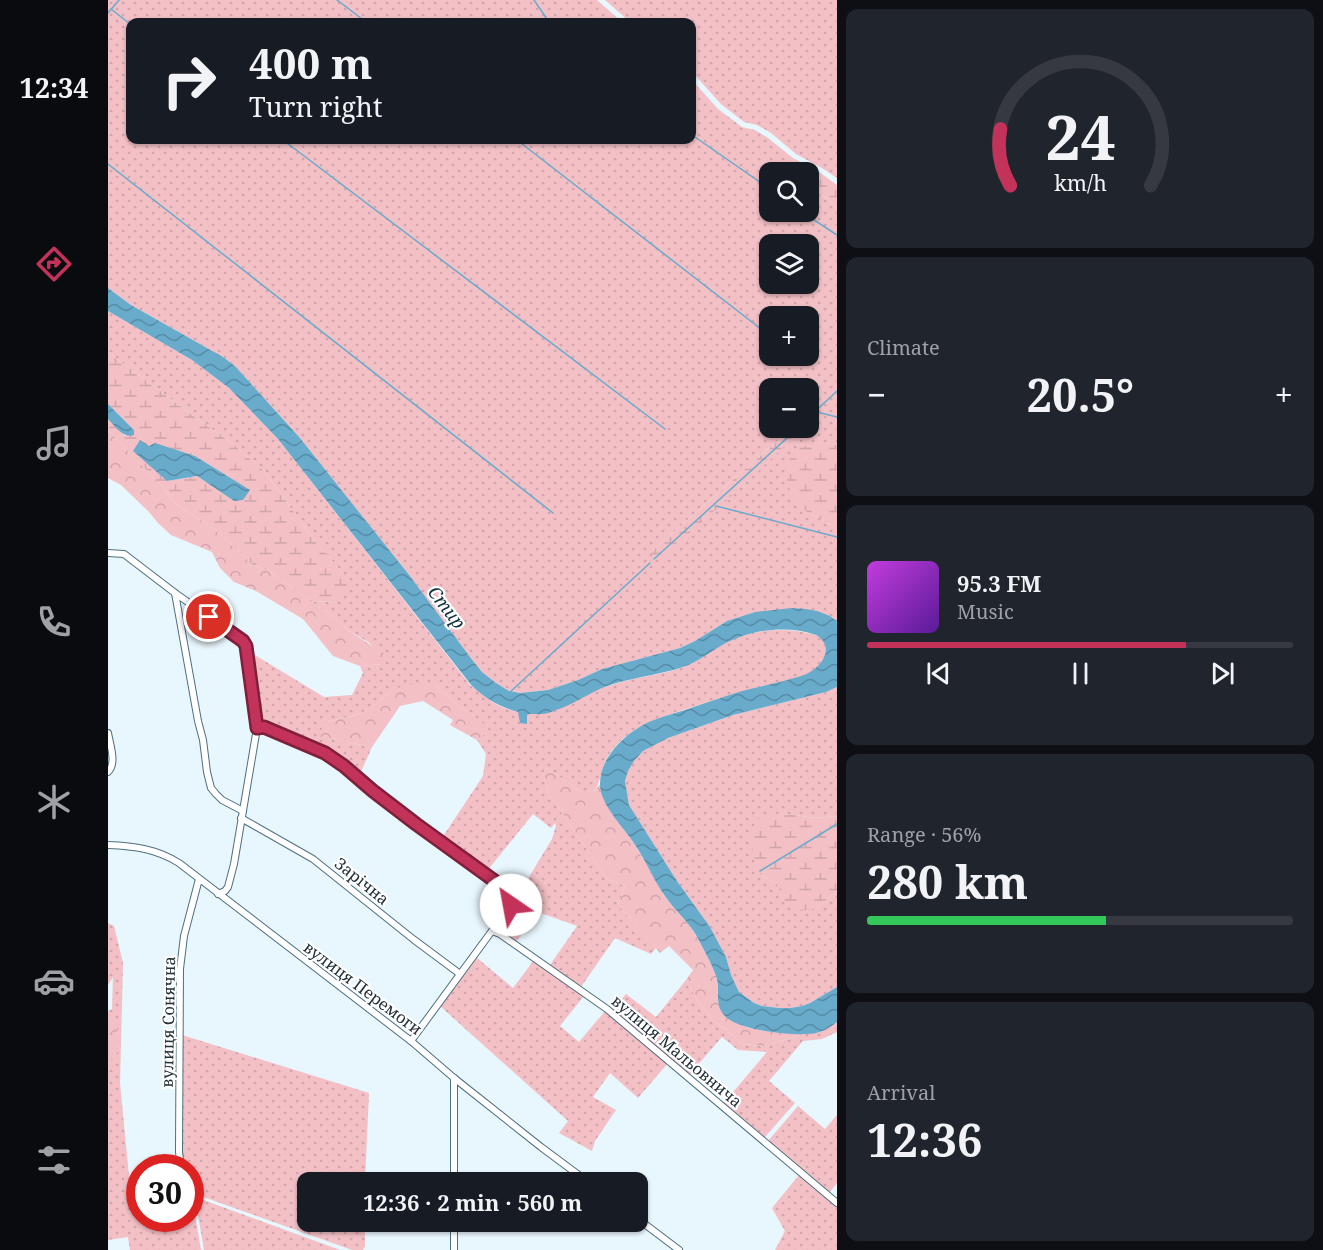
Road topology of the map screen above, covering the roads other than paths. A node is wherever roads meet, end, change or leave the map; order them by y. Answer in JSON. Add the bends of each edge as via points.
{"nodes":[{"id":1,"x":108,"y":553,"type":"edge"},
{"id":2,"x":175,"y":593,"type":"junction"},
{"id":3,"x":257,"y":728,"type":"junction"},
{"id":4,"x":108,"y":733,"type":"edge"},
{"id":5,"x":108,"y":772,"type":"edge"},
{"id":6,"x":242,"y":815,"type":"junction"},
{"id":7,"x":108,"y":844,"type":"edge"},
{"id":8,"x":199,"y":879,"type":"junction"},
{"id":9,"x":218,"y":894,"type":"junction"},
{"id":10,"x":492,"y":931,"type":"junction"},
{"id":11,"x":460,"y":974,"type":"junction"},
{"id":12,"x":411,"y":1041,"type":"junction"},
{"id":13,"x":454,"y":1078,"type":"junction"},
{"id":14,"x":179,"y":1154,"type":"edge"},
{"id":15,"x":454,"y":1172,"type":"edge"},
{"id":16,"x":575,"y":1172,"type":"edge"},
{"id":17,"x":837,"y":1203,"type":"edge"},
{"id":18,"x":648,"y":1227,"type":"edge"},
{"id":19,"x":454,"y":1232,"type":"edge"},
{"id":20,"x":454,"y":1250,"type":"edge"},
{"id":21,"x":679,"y":1250,"type":"edge"}],
"edges":[{"from":1,"to":2,"type":"street","via":[[124,554]]},
{"from":2,"to":3,"type":"street","via":[[243,641]]},
{"from":2,"to":6,"type":"street","name":"Зарічна","via":[[209,781],[216,795]]},
{"from":3,"to":6,"type":"street"},
{"from":3,"to":10,"type":"street","via":[[264,727],[325,753],[511,894],[511,905]]},
{"from":4,"to":5,"type":"street","via":[[113,763]]},
{"from":6,"to":9,"type":"street","via":[[228,887]]},
{"from":6,"to":11,"type":"street","name":"Зарічна","via":[[313,859]]},
{"from":7,"to":8,"type":"street","name":"вулиця Перемоги","via":[[159,852]]},
{"from":8,"to":9,"type":"street","name":"вулиця Перемоги"},
{"from":8,"to":14,"type":"street","name":"вулиця Сонячна","via":[[180,969]]},
{"from":9,"to":12,"type":"street","name":"вулиця Перемоги"},
{"from":10,"to":11,"type":"street"},
{"from":10,"to":17,"type":"street","name":"вулиця Мальовнича","via":[[607,1010]]},
{"from":11,"to":12,"type":"street"},
{"from":12,"to":13,"type":"street","name":"вулиця Перемоги"},
{"from":13,"to":15,"type":"street"},
{"from":13,"to":16,"type":"street","name":"вулиця Перемоги"},
{"from":18,"to":21,"type":"street"},
{"from":19,"to":20,"type":"street"}]}
